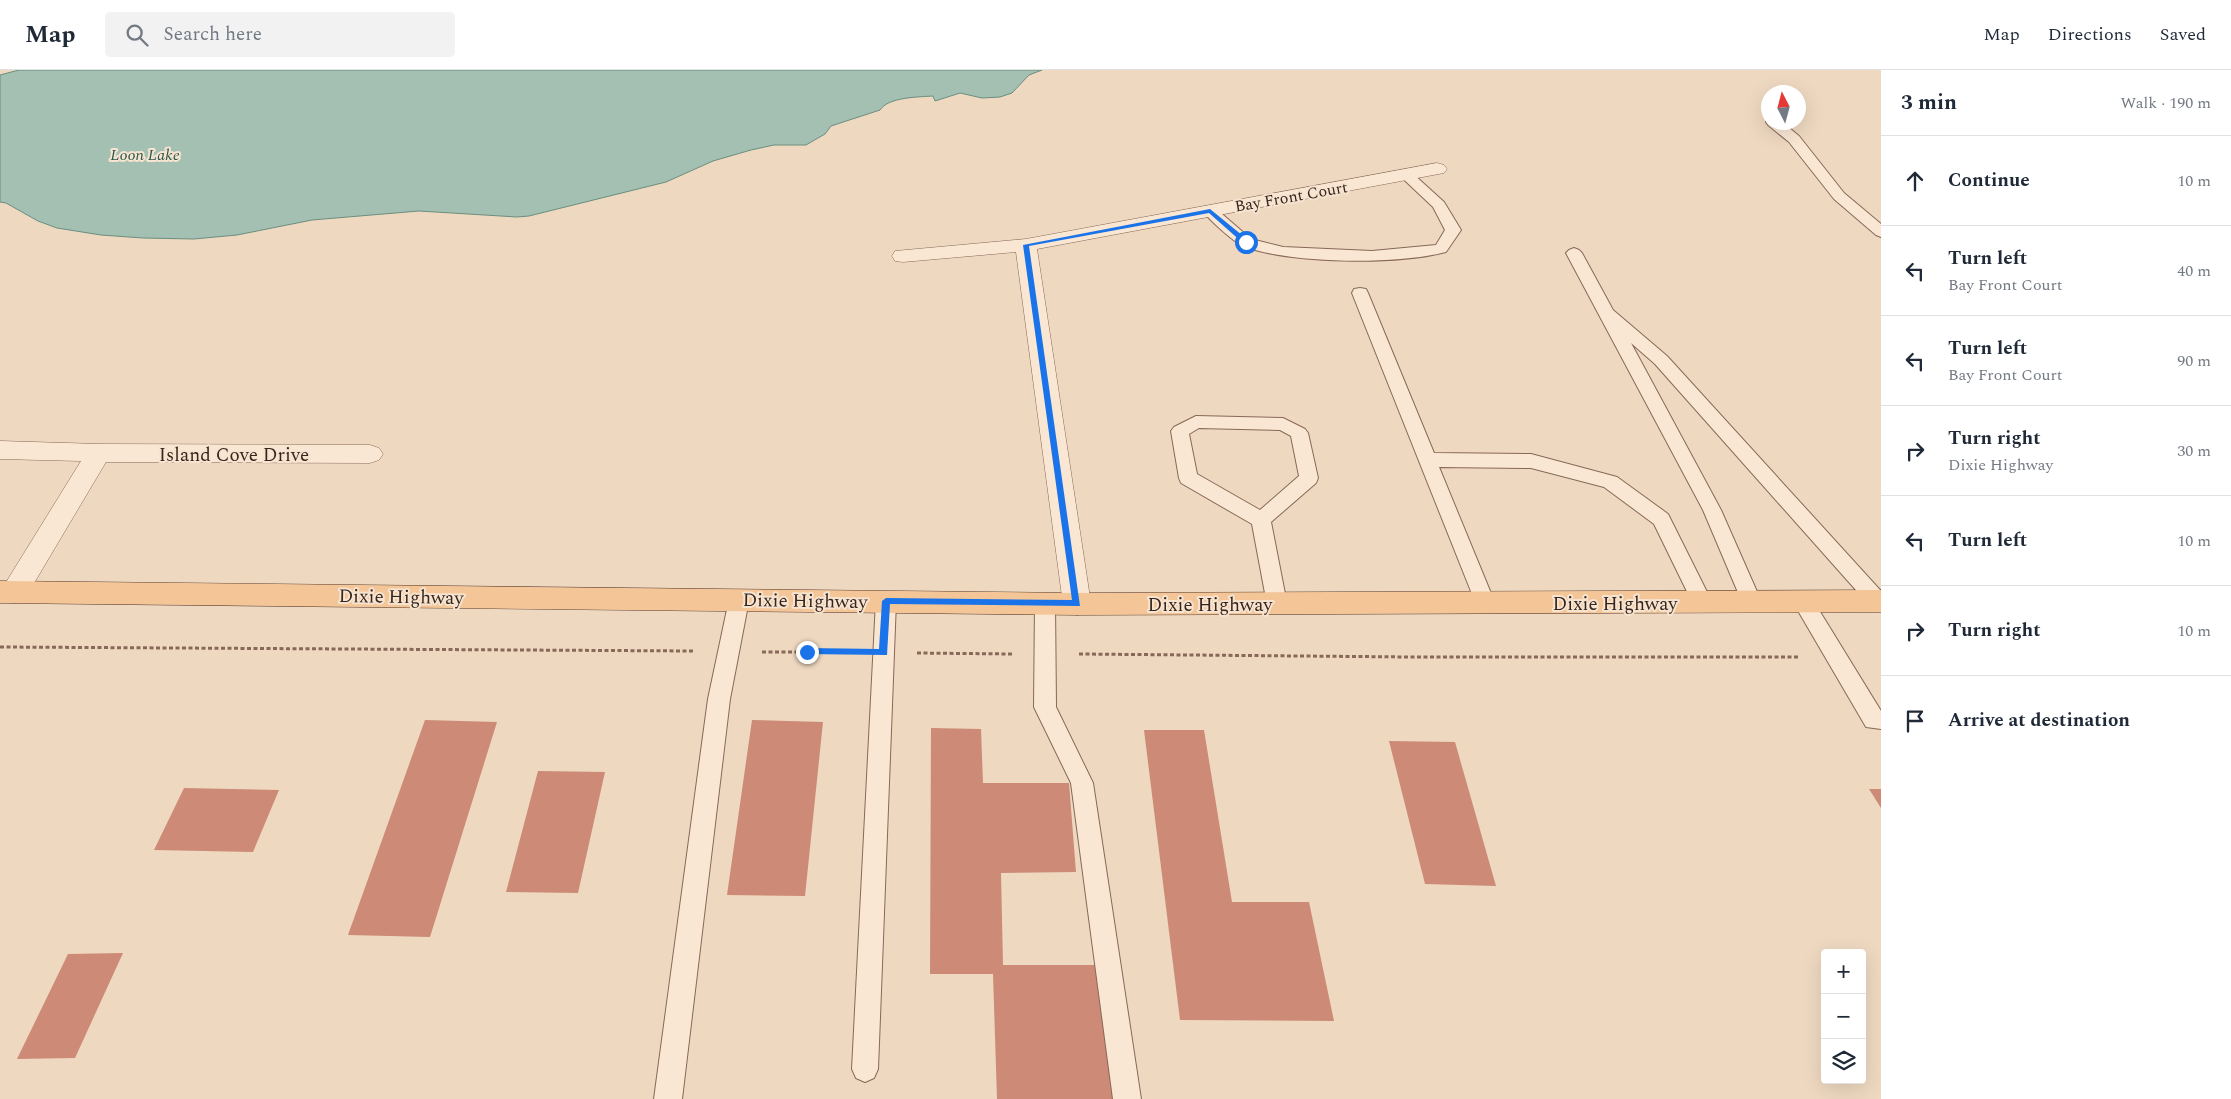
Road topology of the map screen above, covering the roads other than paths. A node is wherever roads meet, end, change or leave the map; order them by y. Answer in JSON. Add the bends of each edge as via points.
{"nodes":[{"id":1,"x":1783,"y":130,"type":"edge"},
{"id":2,"x":1437,"y":169,"type":"dead end"},
{"id":3,"x":1406,"y":175,"type":"junction"},
{"id":4,"x":1210,"y":211,"type":"junction"},
{"id":5,"x":1881,"y":232,"type":"edge"},
{"id":6,"x":1026,"y":245,"type":"junction"},
{"id":7,"x":1574,"y":253,"type":"dead end"},
{"id":8,"x":903,"y":256,"type":"dead end"},
{"id":9,"x":1360,"y":293,"type":"dead end"},
{"id":10,"x":1606,"y":313,"type":"junction"},
{"id":11,"x":0,"y":450,"type":"edge"},
{"id":12,"x":99,"y":454,"type":"junction"},
{"id":13,"x":370,"y":454,"type":"dead end"},
{"id":14,"x":1427,"y":460,"type":"junction"},
{"id":15,"x":1260,"y":520,"type":"junction"},
{"id":16,"x":7,"y":592,"type":"edge"},
{"id":17,"x":739,"y":600,"type":"junction"},
{"id":18,"x":886,"y":601,"type":"junction"},
{"id":19,"x":1879,"y":601,"type":"edge"},
{"id":20,"x":1702,"y":602,"type":"junction"},
{"id":21,"x":1804,"y":602,"type":"junction"},
{"id":22,"x":1045,"y":603,"type":"junction"},
{"id":23,"x":1485,"y":603,"type":"junction"},
{"id":24,"x":1752,"y":603,"type":"junction"},
{"id":25,"x":1077,"y":604,"type":"junction"},
{"id":26,"x":1277,"y":604,"type":"junction"},
{"id":27,"x":1881,"y":720,"type":"edge"},
{"id":28,"x":865,"y":1069,"type":"dead end"},
{"id":29,"x":668,"y":1099,"type":"edge"},
{"id":30,"x":1127,"y":1099,"type":"edge"}],
"edges":[{"from":1,"to":5,"type":"lane","via":[[1794,139],[1839,196]]},
{"from":2,"to":3,"type":"street","name":"Bay Front Court"},
{"from":3,"to":4,"type":"street","name":"Bay Front Court"},
{"from":3,"to":4,"type":"lane","via":[[1439,204],[1453,230],[1441,250],[1372,256],[1282,252],[1246,242]]},
{"from":4,"to":6,"type":"street","name":"Bay Front Court"},
{"from":6,"to":8,"type":"street","name":"Bay Front Court"},
{"from":6,"to":25,"type":"street"},
{"from":7,"to":10,"type":"lane"},
{"from":9,"to":14,"type":"lane"},
{"from":10,"to":19,"type":"lane","via":[[1661,360]]},
{"from":10,"to":24,"type":"lane","via":[[1712,510]]},
{"from":11,"to":12,"type":"street","name":"Island Cove Drive"},
{"from":12,"to":13,"type":"street","name":"Island Cove Drive"},
{"from":12,"to":16,"type":"street"},
{"from":14,"to":20,"type":"lane","via":[[1531,462],[1610,482],[1661,519]]},
{"from":14,"to":23,"type":"lane"},
{"from":15,"to":15,"type":"lane","via":[[1188,478],[1180,431],[1196,422],[1206,422],[1282,424],[1299,433],[1309,478]]},
{"from":15,"to":26,"type":"lane"},
{"from":16,"to":17,"type":"main road","name":"Dixie Highway"},
{"from":17,"to":18,"type":"main road","name":"Dixie Highway"},
{"from":17,"to":29,"type":"lane","via":[[719,699]]},
{"from":18,"to":22,"type":"main road","name":"Dixie Highway"},
{"from":18,"to":28,"type":"lane"},
{"from":19,"to":21,"type":"main road","name":"Dixie Highway"},
{"from":20,"to":23,"type":"main road","name":"Dixie Highway"},
{"from":20,"to":24,"type":"main road","name":"Dixie Highway"},
{"from":21,"to":24,"type":"main road","name":"Dixie Highway"},
{"from":21,"to":27,"type":"lane","via":[[1874,720]]},
{"from":22,"to":25,"type":"main road","name":"Dixie Highway"},
{"from":22,"to":30,"type":"lane","via":[[1045,707],[1082,783]]},
{"from":23,"to":26,"type":"main road","name":"Dixie Highway"},
{"from":25,"to":26,"type":"main road","name":"Dixie Highway"}]}
